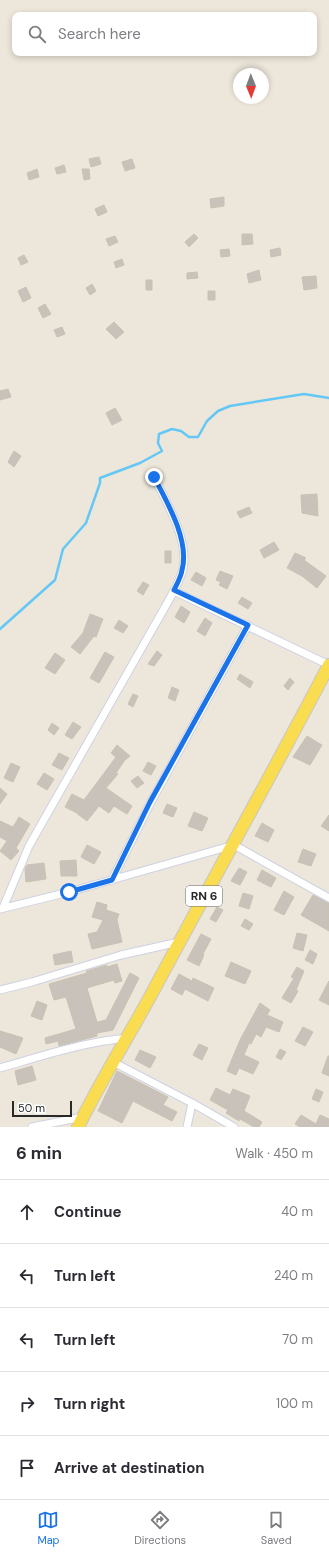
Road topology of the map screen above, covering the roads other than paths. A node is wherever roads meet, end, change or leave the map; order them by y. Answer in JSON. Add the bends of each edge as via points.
{"nodes":[{"id":1,"x":154,"y":477,"type":"dead end"},
{"id":2,"x":174,"y":590,"type":"junction"},
{"id":3,"x":248,"y":625,"type":"junction"},
{"id":4,"x":329,"y":665,"type":"edge"},
{"id":5,"x":234,"y":845,"type":"junction"},
{"id":6,"x":112,"y":880,"type":"junction"},
{"id":7,"x":329,"y":898,"type":"edge"},
{"id":8,"x":1,"y":909,"type":"edge"},
{"id":9,"x":179,"y":942,"type":"junction"},
{"id":10,"x":0,"y":990,"type":"edge"},
{"id":11,"x":127,"y":1038,"type":"junction"},
{"id":12,"x":113,"y":1062,"type":"junction"},
{"id":13,"x":0,"y":1068,"type":"edge"},
{"id":14,"x":192,"y":1103,"type":"junction"},
{"id":15,"x":81,"y":1122,"type":"edge"},
{"id":16,"x":32,"y":1127,"type":"edge"},
{"id":17,"x":187,"y":1127,"type":"edge"},
{"id":18,"x":234,"y":1127,"type":"edge"}],
"edges":[{"from":1,"to":2,"type":"street","via":[[171,510],[183,545],[183,570]]},
{"from":2,"to":3,"type":"street"},
{"from":2,"to":8,"type":"street","via":[[29,846]]},
{"from":3,"to":4,"type":"street"},
{"from":3,"to":6,"type":"street","via":[[150,802]]},
{"from":4,"to":5,"type":"main road","number":"RN 6"},
{"from":5,"to":6,"type":"street"},
{"from":5,"to":7,"type":"street"},
{"from":5,"to":9,"type":"main road","number":"RN 6"},
{"from":6,"to":8,"type":"street"},
{"from":9,"to":10,"type":"street","via":[[121,955]]},
{"from":9,"to":11,"type":"main road","number":"RN 6"},
{"from":11,"to":12,"type":"main road","number":"RN 6"},
{"from":11,"to":13,"type":"street","via":[[105,1040]]},
{"from":12,"to":14,"type":"street"},
{"from":12,"to":15,"type":"main road","number":"RN 6"},
{"from":14,"to":17,"type":"street"},
{"from":14,"to":18,"type":"street"},
{"from":15,"to":16,"type":"street"}]}
